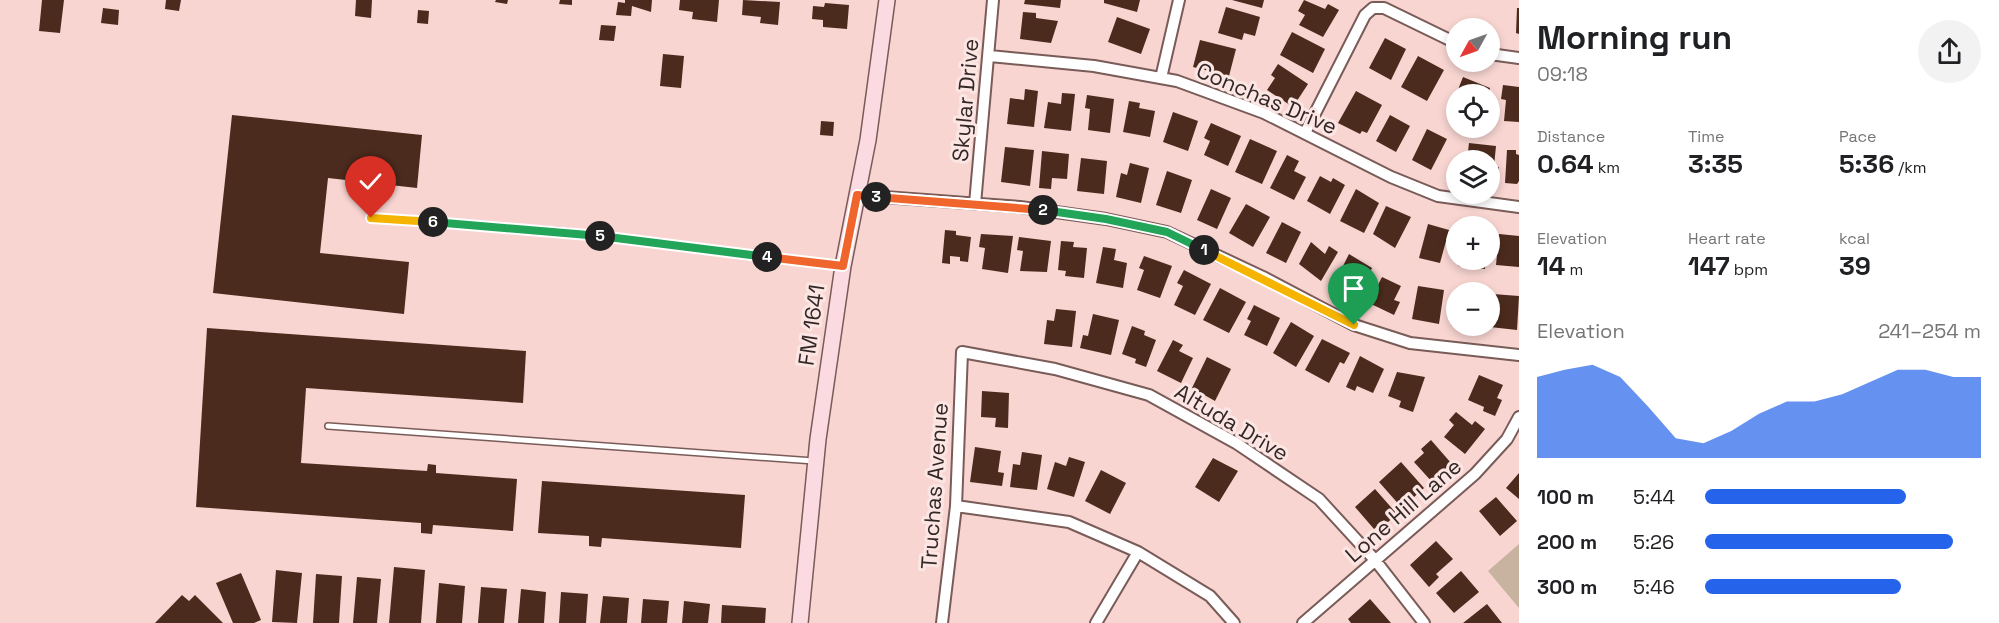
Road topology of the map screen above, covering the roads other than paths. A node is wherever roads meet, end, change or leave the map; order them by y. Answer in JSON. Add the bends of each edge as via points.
{"nodes":[{"id":1,"x":887,"y":0,"type":"edge"},
{"id":2,"x":993,"y":0,"type":"edge"},
{"id":3,"x":1179,"y":0,"type":"edge"},
{"id":4,"x":1446,"y":38,"type":"edge"},
{"id":5,"x":1500,"y":55,"type":"edge"},
{"id":6,"x":990,"y":56,"type":"junction"},
{"id":7,"x":1519,"y":58,"type":"edge"},
{"id":8,"x":1161,"y":78,"type":"junction"},
{"id":9,"x":1305,"y":134,"type":"junction"},
{"id":10,"x":857,"y":195,"type":"junction"},
{"id":11,"x":975,"y":204,"type":"junction"},
{"id":12,"x":1519,"y":207,"type":"edge"},
{"id":13,"x":371,"y":218,"type":"dead end"},
{"id":14,"x":843,"y":266,"type":"junction"},
{"id":15,"x":962,"y":352,"type":"joint"},
{"id":16,"x":1519,"y":355,"type":"edge"},
{"id":17,"x":1519,"y":417,"type":"edge"},
{"id":18,"x":328,"y":426,"type":"dead end"},
{"id":19,"x":816,"y":461,"type":"junction"},
{"id":20,"x":956,"y":506,"type":"junction"},
{"id":21,"x":1138,"y":552,"type":"junction"},
{"id":22,"x":1376,"y":560,"type":"junction"},
{"id":23,"x":800,"y":623,"type":"edge"},
{"id":24,"x":942,"y":623,"type":"edge"},
{"id":25,"x":1096,"y":623,"type":"edge"},
{"id":26,"x":1234,"y":623,"type":"edge"},
{"id":27,"x":1303,"y":623,"type":"edge"},
{"id":28,"x":1424,"y":623,"type":"edge"}],
"edges":[{"from":1,"to":10,"type":"main road","name":"FM 1641","number":"FM 1641"},
{"from":2,"to":6,"type":"street","name":"Skylar Drive"},
{"from":3,"to":8,"type":"street"},
{"from":4,"to":9,"type":"street","via":[[1384,8],[1373,8],[1365,15]]},
{"from":5,"to":7,"type":"street"},
{"from":6,"to":8,"type":"street","name":"Conchas Drive","via":[[1094,66]]},
{"from":6,"to":11,"type":"street","name":"Skylar Drive"},
{"from":8,"to":9,"type":"street","name":"Conchas Drive","via":[[1264,113]]},
{"from":9,"to":12,"type":"street","name":"Conchas Drive","via":[[1438,196]]},
{"from":10,"to":11,"type":"street"},
{"from":10,"to":14,"type":"main road","name":"FM 1641","number":"FM 1641"},
{"from":11,"to":16,"type":"street","via":[[1106,219],[1167,232],[1354,325],[1410,343]]},
{"from":13,"to":14,"type":"lane","via":[[562,231]]},
{"from":14,"to":19,"type":"main road","name":"FM 1641","number":"FM 1641"},
{"from":15,"to":20,"type":"street","name":"Truchas Avenue"},
{"from":15,"to":22,"type":"street","name":"Altuda Drive","via":[[1055,369],[1149,395],[1236,442],[1319,499]]},
{"from":17,"to":22,"type":"street","name":"Lone Hill Lane","via":[[1507,439],[1475,474]]},
{"from":18,"to":19,"type":"lane"},
{"from":19,"to":23,"type":"main road","name":"FM 1641","number":"FM 1641"},
{"from":20,"to":21,"type":"street","via":[[1069,522]]},
{"from":20,"to":24,"type":"street","name":"Truchas Avenue"},
{"from":21,"to":25,"type":"street"},
{"from":21,"to":26,"type":"street","via":[[1210,596]]},
{"from":22,"to":27,"type":"street","name":"Lone Hill Lane"},
{"from":22,"to":28,"type":"street","name":"Altuda Drive"}]}
